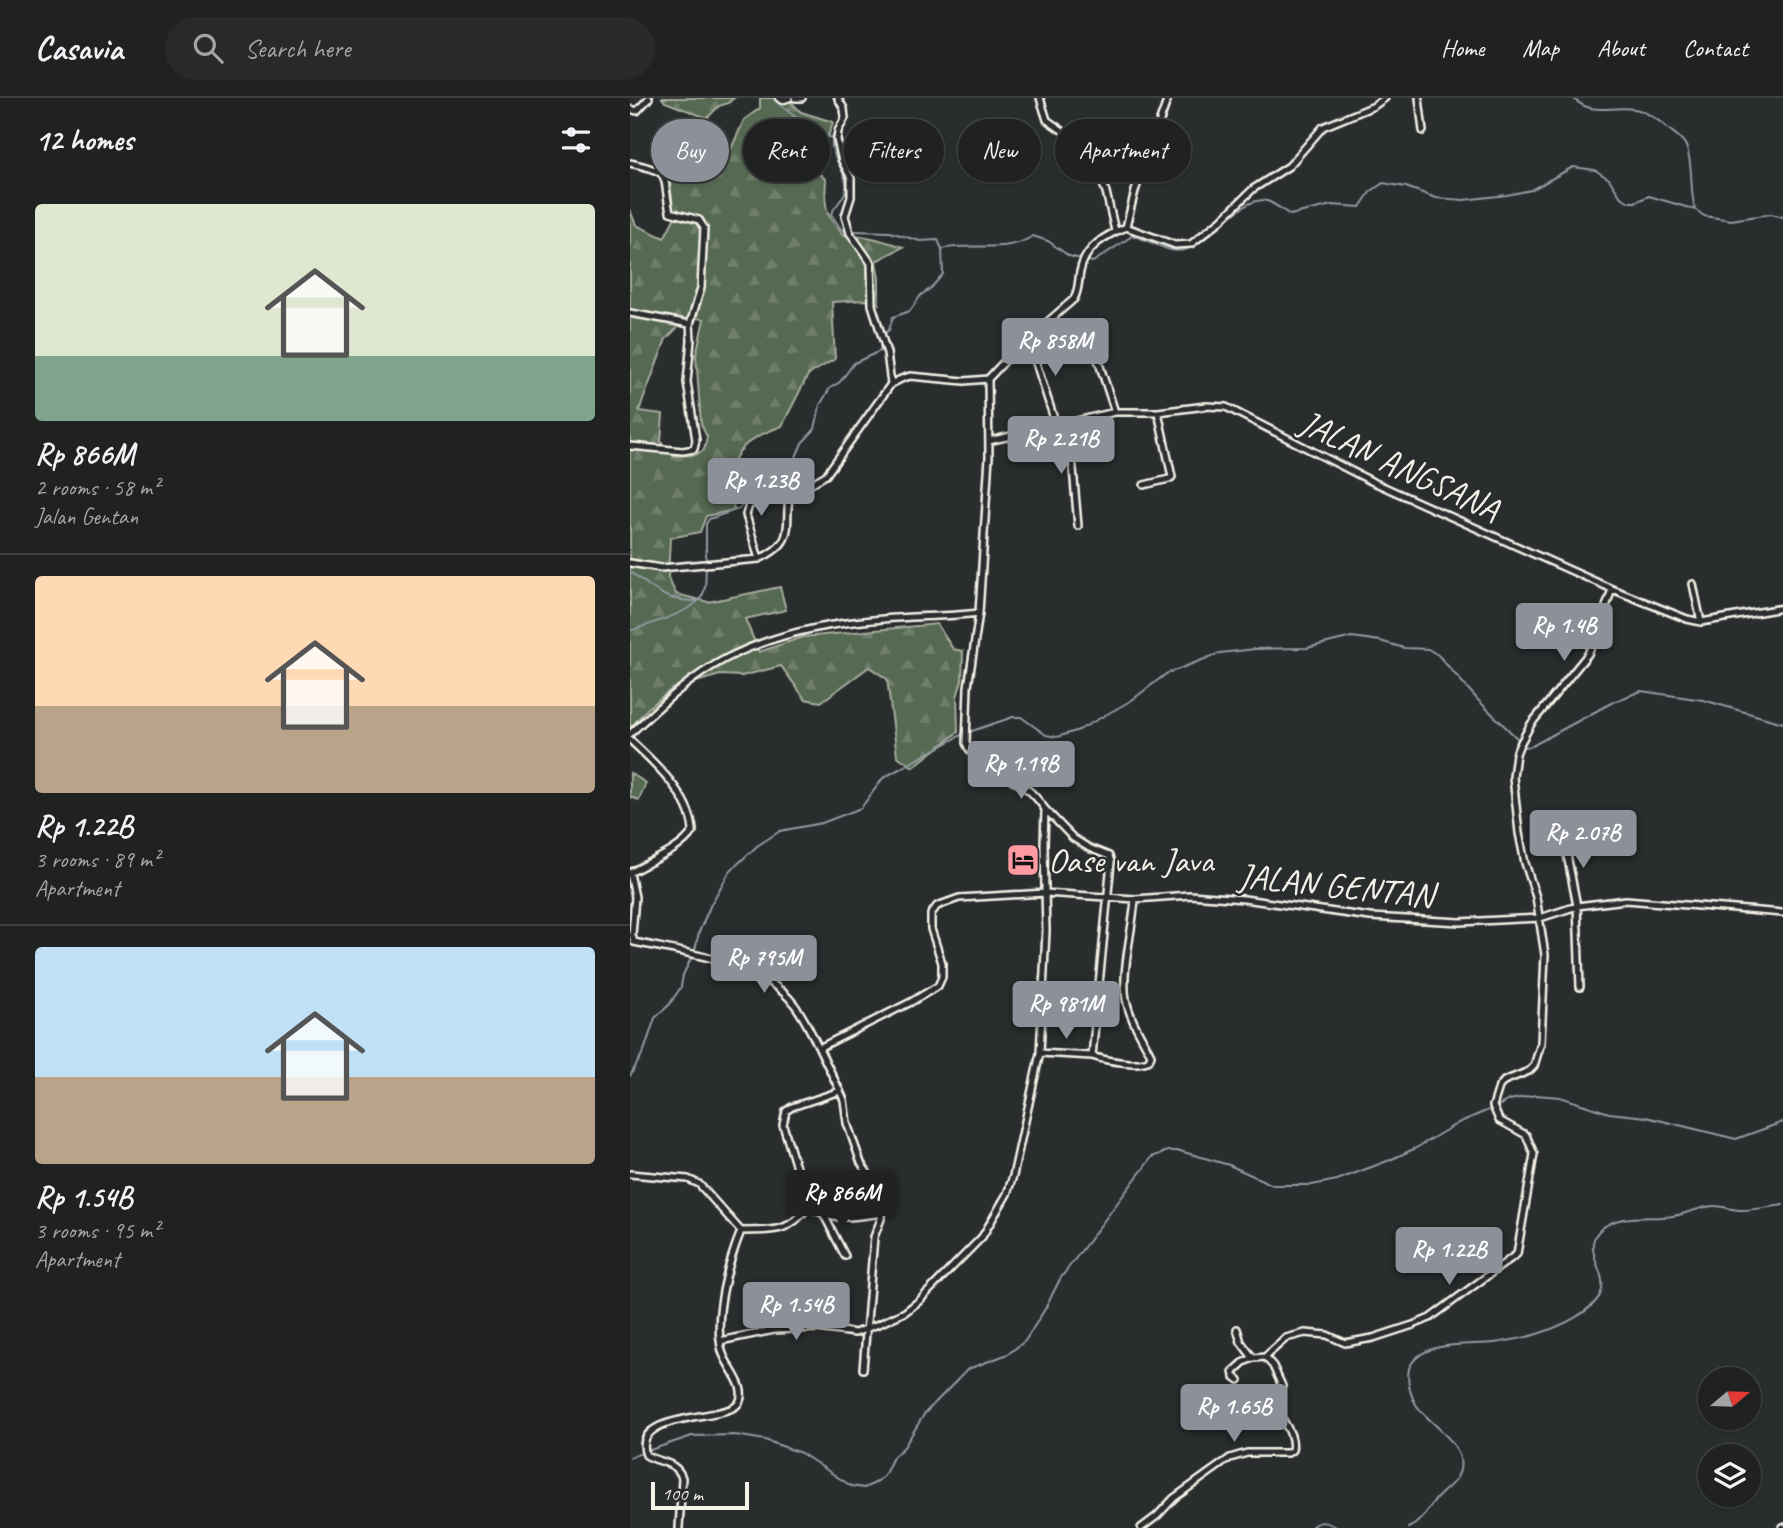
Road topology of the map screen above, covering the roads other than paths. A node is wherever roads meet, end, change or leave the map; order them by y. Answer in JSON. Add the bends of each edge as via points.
{"nodes":[{"id":1,"x":649,"y":98,"type":"edge"},
{"id":2,"x":779,"y":98,"type":"edge"},
{"id":3,"x":789,"y":98,"type":"edge"},
{"id":4,"x":795,"y":98,"type":"edge"},
{"id":5,"x":802,"y":98,"type":"edge"},
{"id":6,"x":838,"y":98,"type":"edge"},
{"id":7,"x":1040,"y":98,"type":"edge"},
{"id":8,"x":1168,"y":98,"type":"edge"},
{"id":9,"x":1385,"y":98,"type":"edge"},
{"id":10,"x":1419,"y":98,"type":"edge"},
{"id":11,"x":630,"y":109,"type":"edge"},
{"id":12,"x":1423,"y":131,"type":"dead end"},
{"id":13,"x":630,"y":163,"type":"edge"},
{"id":14,"x":1126,"y":226,"type":"junction"},
{"id":15,"x":1115,"y":231,"type":"junction"},
{"id":16,"x":630,"y":313,"type":"edge"},
{"id":17,"x":690,"y":324,"type":"junction"},
{"id":18,"x":1080,"y":330,"type":"dead end"},
{"id":19,"x":1028,"y":338,"type":"junction"},
{"id":20,"x":988,"y":379,"type":"junction"},
{"id":21,"x":891,"y":384,"type":"junction"},
{"id":22,"x":1115,"y":412,"type":"junction"},
{"id":23,"x":1158,"y":412,"type":"junction"},
{"id":24,"x":1069,"y":422,"type":"junction"},
{"id":25,"x":1056,"y":425,"type":"junction"},
{"id":26,"x":989,"y":441,"type":"junction"},
{"id":27,"x":630,"y":446,"type":"edge"},
{"id":28,"x":1144,"y":485,"type":"dead end"},
{"id":29,"x":790,"y":491,"type":"junction"},
{"id":30,"x":1078,"y":526,"type":"dead end"},
{"id":31,"x":759,"y":559,"type":"junction"},
{"id":32,"x":630,"y":563,"type":"edge"},
{"id":33,"x":1693,"y":584,"type":"dead end"},
{"id":34,"x":1612,"y":589,"type":"junction"},
{"id":35,"x":1783,"y":608,"type":"edge"},
{"id":36,"x":979,"y":613,"type":"junction"},
{"id":37,"x":1701,"y":622,"type":"junction"},
{"id":38,"x":630,"y":734,"type":"edge"},
{"id":39,"x":630,"y":740,"type":"edge"},
{"id":40,"x":1045,"y":809,"type":"junction"},
{"id":41,"x":1564,"y":839,"type":"dead end"},
{"id":42,"x":1045,"y":893,"type":"junction"},
{"id":43,"x":1109,"y":897,"type":"junction"},
{"id":44,"x":1135,"y":899,"type":"junction"},
{"id":45,"x":1577,"y":906,"type":"junction"},
{"id":46,"x":1783,"y":913,"type":"edge"},
{"id":47,"x":1540,"y":918,"type":"junction"},
{"id":48,"x":632,"y":945,"type":"edge"},
{"id":49,"x":1580,"y":987,"type":"dead end"},
{"id":50,"x":819,"y":1048,"type":"junction"},
{"id":51,"x":1040,"y":1053,"type":"junction"},
{"id":52,"x":1092,"y":1056,"type":"junction"},
{"id":53,"x":840,"y":1091,"type":"junction"},
{"id":54,"x":630,"y":1174,"type":"edge"},
{"id":55,"x":808,"y":1207,"type":"junction"},
{"id":56,"x":882,"y":1213,"type":"junction"},
{"id":57,"x":824,"y":1215,"type":"junction"},
{"id":58,"x":741,"y":1231,"type":"junction"},
{"id":59,"x":845,"y":1256,"type":"dead end"},
{"id":60,"x":866,"y":1329,"type":"junction"},
{"id":61,"x":1237,"y":1329,"type":"dead end"},
{"id":62,"x":720,"y":1341,"type":"junction"},
{"id":63,"x":1265,"y":1357,"type":"junction"},
{"id":64,"x":1254,"y":1358,"type":"junction"},
{"id":65,"x":863,"y":1369,"type":"dead end"},
{"id":66,"x":1239,"y":1380,"type":"dead end"},
{"id":67,"x":679,"y":1528,"type":"edge"},
{"id":68,"x":1141,"y":1528,"type":"edge"}],
"edges":[{"from":1,"to":11,"type":"street","via":[[637,111]]},
{"from":2,"to":3,"type":"street"},
{"from":4,"to":5,"type":"street"},
{"from":6,"to":21,"type":"street","via":[[845,109],[838,150],[851,178],[845,216],[850,233],[871,263],[872,305]]},
{"from":7,"to":15,"type":"street","via":[[1047,120],[1079,142],[1096,166]]},
{"from":8,"to":14,"type":"street"},
{"from":9,"to":14,"type":"street","via":[[1323,127],[1289,166],[1252,189],[1191,244],[1175,245]]},
{"from":10,"to":12,"type":"street"},
{"from":13,"to":17,"type":"street","via":[[659,170],[667,179],[670,212],[699,220],[704,228],[701,288]]},
{"from":14,"to":15,"type":"street"},
{"from":15,"to":19,"type":"street","via":[[1085,255],[1076,296]]},
{"from":16,"to":17,"type":"street"},
{"from":17,"to":27,"type":"street","via":[[687,382],[696,446],[683,451]]},
{"from":18,"to":22,"type":"street","via":[[1096,354]]},
{"from":19,"to":20,"type":"street"},
{"from":19,"to":25,"type":"street"},
{"from":20,"to":21,"type":"street","via":[[964,382],[910,376]]},
{"from":20,"to":26,"type":"street"},
{"from":21,"to":29,"type":"street","via":[[826,475]]},
{"from":22,"to":23,"type":"street","name":"JALAN ANGSANA"},
{"from":22,"to":24,"type":"street","name":"JALAN ANGSANA"},
{"from":23,"to":28,"type":"street","via":[[1172,477]]},
{"from":23,"to":34,"type":"street","name":"JALAN ANGSANA","via":[[1226,407],[1371,481]]},
{"from":24,"to":25,"type":"street","name":"JALAN ANGSANA"},
{"from":24,"to":30,"type":"street"},
{"from":25,"to":26,"type":"street","name":"JALAN ANGSANA"},
{"from":26,"to":36,"type":"street"},
{"from":29,"to":31,"type":"street","via":[[788,533],[783,544]]},
{"from":29,"to":31,"type":"street","via":[[747,508]]},
{"from":31,"to":32,"type":"street","via":[[661,568]]},
{"from":33,"to":37,"type":"street"},
{"from":34,"to":37,"type":"street","name":"JALAN ANGSANA"},
{"from":34,"to":47,"type":"street","via":[[1588,654],[1518,746],[1513,777],[1519,833]]},
{"from":35,"to":37,"type":"street","name":"JALAN ANGSANA"},
{"from":36,"to":38,"type":"street","via":[[881,619],[790,634],[756,645],[696,678]]},
{"from":36,"to":40,"type":"street","via":[[968,687],[968,749],[1026,788]]},
{"from":39,"to":48,"type":"street","via":[[668,778],[694,831],[673,849],[630,873],[635,897]]},
{"from":40,"to":42,"type":"street"},
{"from":40,"to":43,"type":"street","via":[[1073,838],[1109,856]]},
{"from":41,"to":45,"type":"street"},
{"from":42,"to":43,"type":"street","name":"JALAN GENTAN"},
{"from":42,"to":50,"type":"street","name":"JALAN GENTAN","via":[[959,898],[937,906],[931,914],[931,929],[942,963],[938,986]]},
{"from":42,"to":51,"type":"street"},
{"from":43,"to":44,"type":"street","name":"JALAN GENTAN"},
{"from":43,"to":52,"type":"street"},
{"from":44,"to":47,"type":"street","name":"JALAN GENTAN","via":[[1244,898],[1370,917],[1460,922]]},
{"from":44,"to":52,"type":"street","via":[[1126,998],[1151,1055],[1142,1064]]},
{"from":45,"to":46,"type":"street","name":"JALAN GENTAN","via":[[1626,900]]},
{"from":45,"to":47,"type":"street","name":"JALAN GENTAN"},
{"from":45,"to":49,"type":"street"},
{"from":47,"to":63,"type":"street","via":[[1545,955],[1541,1043],[1534,1066],[1504,1081],[1493,1105],[1499,1120],[1526,1135],[1534,1154],[1514,1259],[1413,1325],[1345,1343],[1305,1333],[1286,1338]]},
{"from":48,"to":50,"type":"street","via":[[700,954],[761,977],[779,988]]},
{"from":50,"to":53,"type":"street"},
{"from":51,"to":52,"type":"street"},
{"from":51,"to":60,"type":"street","via":[[1013,1176],[982,1237],[905,1312]]},
{"from":53,"to":55,"type":"street","via":[[792,1107],[784,1116]]},
{"from":53,"to":56,"type":"street","via":[[861,1163],[880,1192]]},
{"from":54,"to":58,"type":"street","via":[[699,1184]]},
{"from":55,"to":57,"type":"street"},
{"from":55,"to":58,"type":"street","via":[[793,1224]]},
{"from":56,"to":57,"type":"street"},
{"from":56,"to":60,"type":"street","via":[[874,1237]]},
{"from":57,"to":59,"type":"street"},
{"from":58,"to":62,"type":"street","via":[[721,1302]]},
{"from":60,"to":62,"type":"street","via":[[855,1333],[817,1328],[774,1330]]},
{"from":60,"to":65,"type":"street"},
{"from":61,"to":64,"type":"street"},
{"from":62,"to":67,"type":"street","via":[[741,1388],[740,1402],[726,1411],[669,1422],[649,1435],[645,1450],[652,1459],[680,1472]]},
{"from":63,"to":64,"type":"street"},
{"from":63,"to":68,"type":"street","via":[[1282,1386],[1277,1408],[1291,1432],[1292,1450],[1230,1458]]},
{"from":64,"to":66,"type":"street","via":[[1233,1372]]}]}
